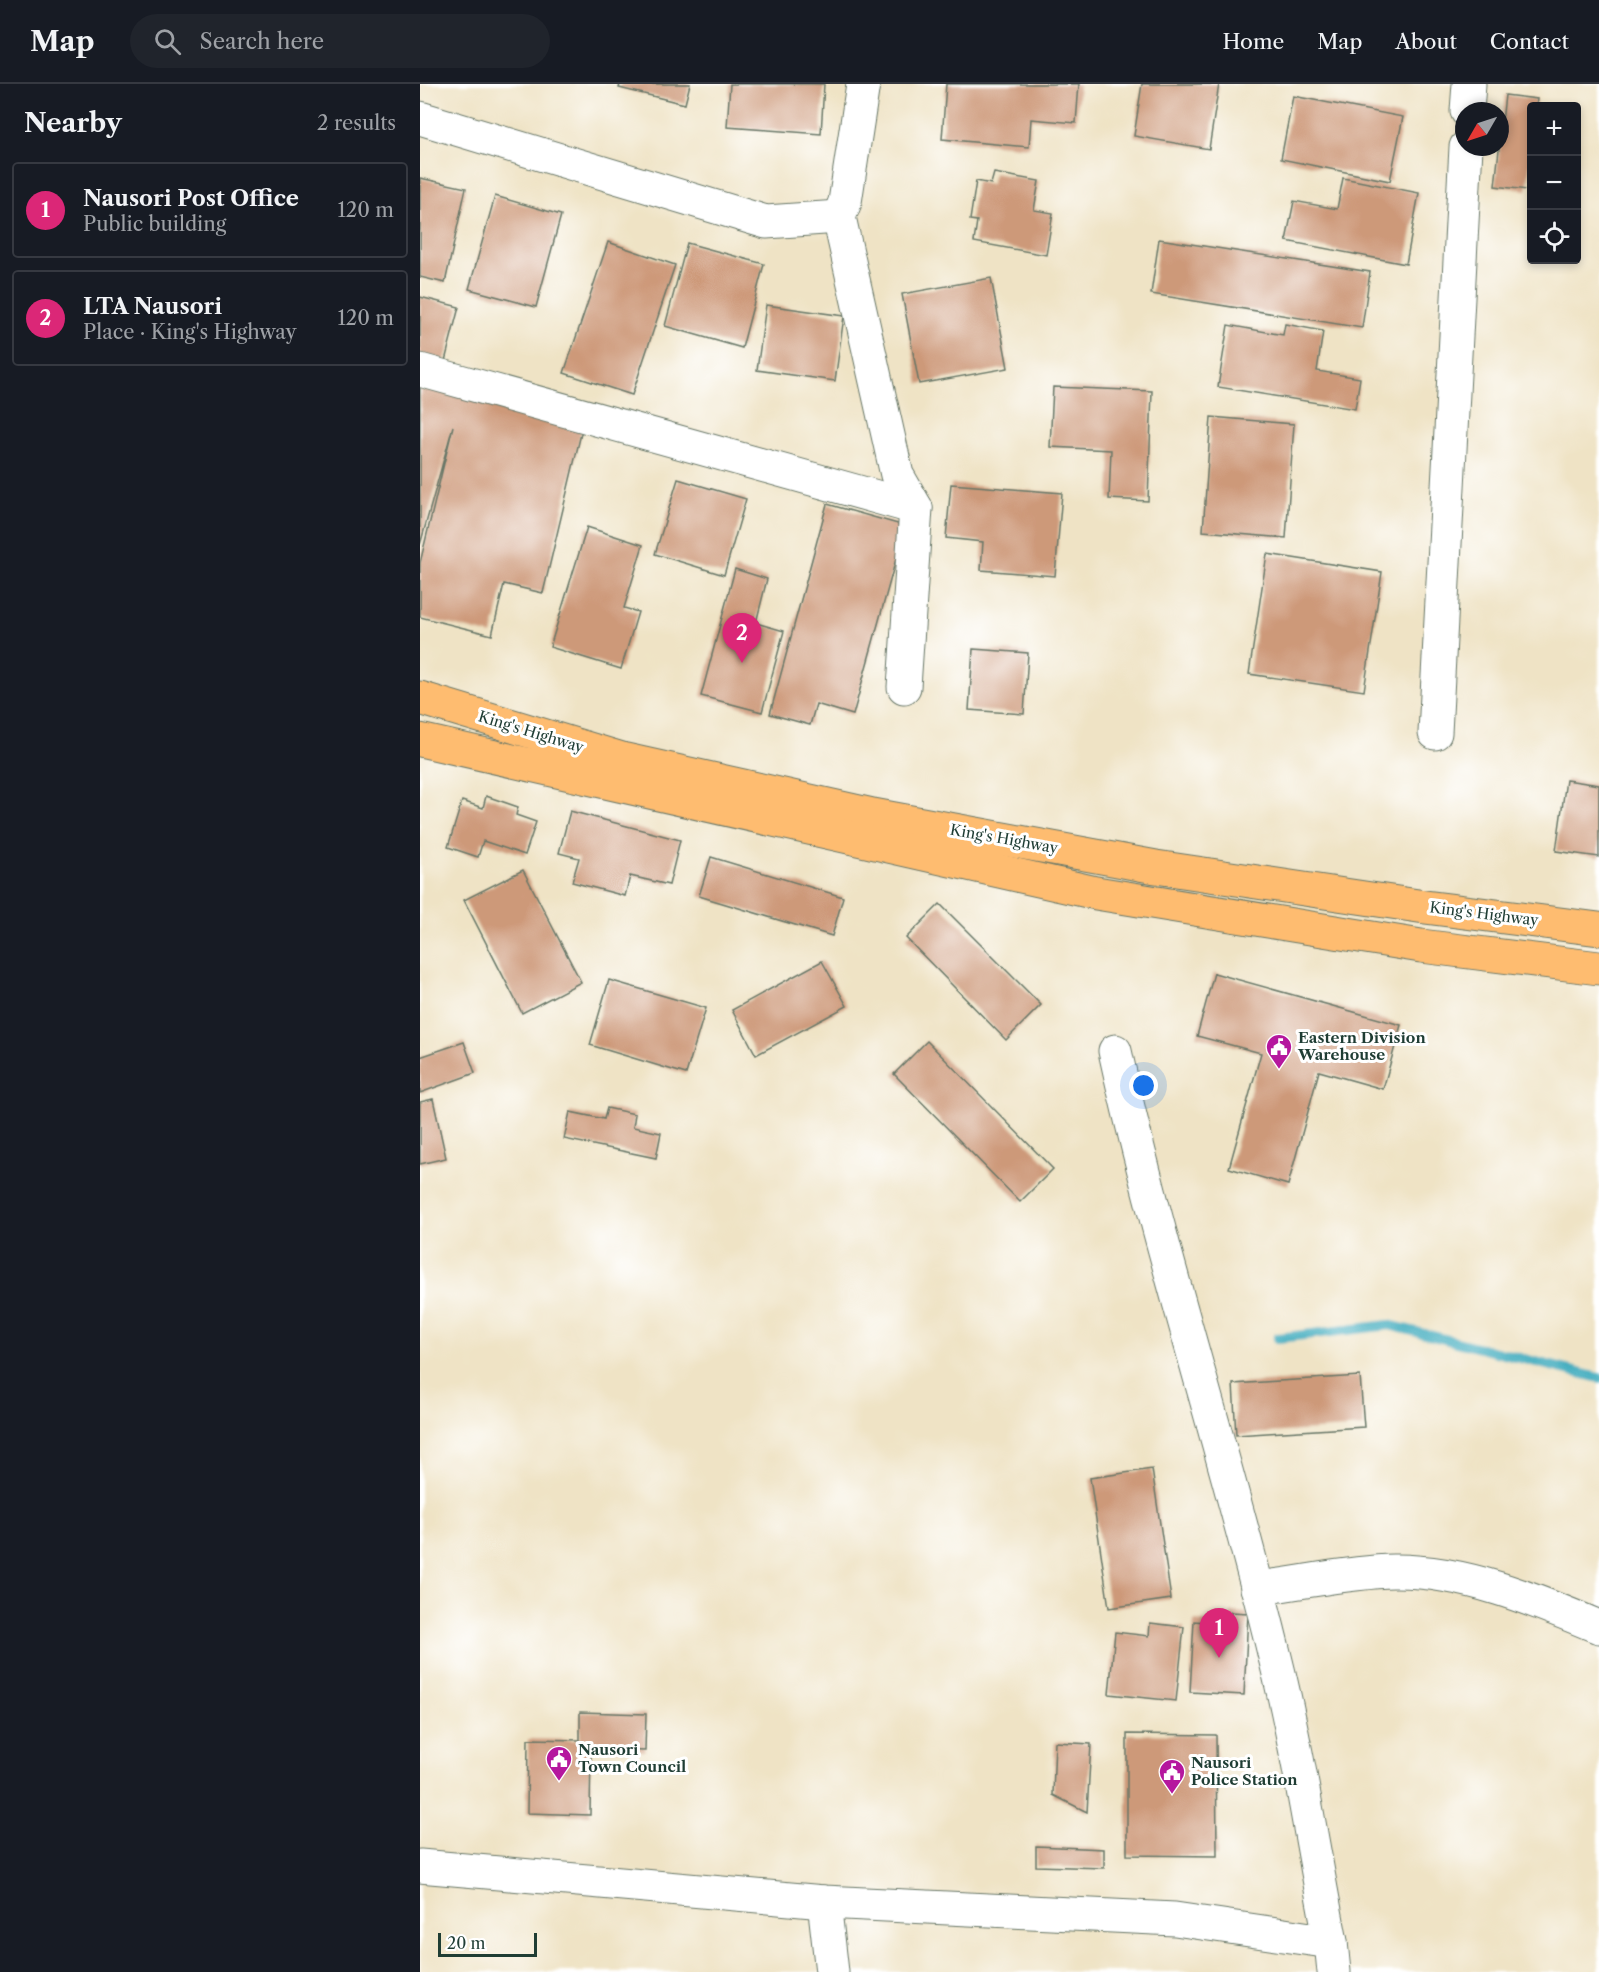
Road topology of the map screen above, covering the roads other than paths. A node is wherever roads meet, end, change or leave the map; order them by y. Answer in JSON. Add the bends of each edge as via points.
{"nodes":[{"id":1,"x":863,"y":84,"type":"edge"},
{"id":2,"x":1469,"y":84,"type":"edge"},
{"id":3,"x":1468,"y":102,"type":"edge"},
{"id":4,"x":420,"y":118,"type":"edge"},
{"id":5,"x":1466,"y":156,"type":"edge"},
{"id":6,"x":839,"y":217,"type":"junction"},
{"id":7,"x":420,"y":370,"type":"edge"},
{"id":8,"x":915,"y":508,"type":"junction"},
{"id":9,"x":904,"y":687,"type":"dead end"},
{"id":10,"x":420,"y":698,"type":"edge"},
{"id":11,"x":1435,"y":733,"type":"dead end"},
{"id":12,"x":420,"y":740,"type":"edge"},
{"id":13,"x":1599,"y":929,"type":"edge"},
{"id":14,"x":1599,"y":968,"type":"edge"},
{"id":15,"x":1115,"y":1051,"type":"dead end"},
{"id":16,"x":1257,"y":1588,"type":"junction"},
{"id":17,"x":1599,"y":1627,"type":"edge"},
{"id":18,"x":420,"y":1866,"type":"edge"},
{"id":19,"x":824,"y":1902,"type":"junction"},
{"id":20,"x":1332,"y":1957,"type":"edge"},
{"id":21,"x":832,"y":1972,"type":"edge"}],
"edges":[{"from":1,"to":6,"type":"street"},
{"from":2,"to":3,"type":"street"},
{"from":4,"to":6,"type":"street","via":[[766,222]]},
{"from":5,"to":11,"type":"street"},
{"from":6,"to":8,"type":"street","via":[[897,475]]},
{"from":7,"to":8,"type":"street"},
{"from":8,"to":9,"type":"street"},
{"from":10,"to":13,"type":"highway","name":"King's Highway","via":[[622,759],[873,815],[1156,867]]},
{"from":12,"to":14,"type":"highway","name":"King's Highway","via":[[1096,893],[1421,946]]},
{"from":15,"to":16,"type":"street","via":[[1133,1132]]},
{"from":16,"to":17,"type":"street","via":[[1394,1571],[1456,1578],[1552,1607]]},
{"from":16,"to":20,"type":"street","via":[[1275,1654]]},
{"from":18,"to":19,"type":"street"},
{"from":19,"to":20,"type":"street","via":[[1175,1919]]},
{"from":19,"to":21,"type":"street"}]}
